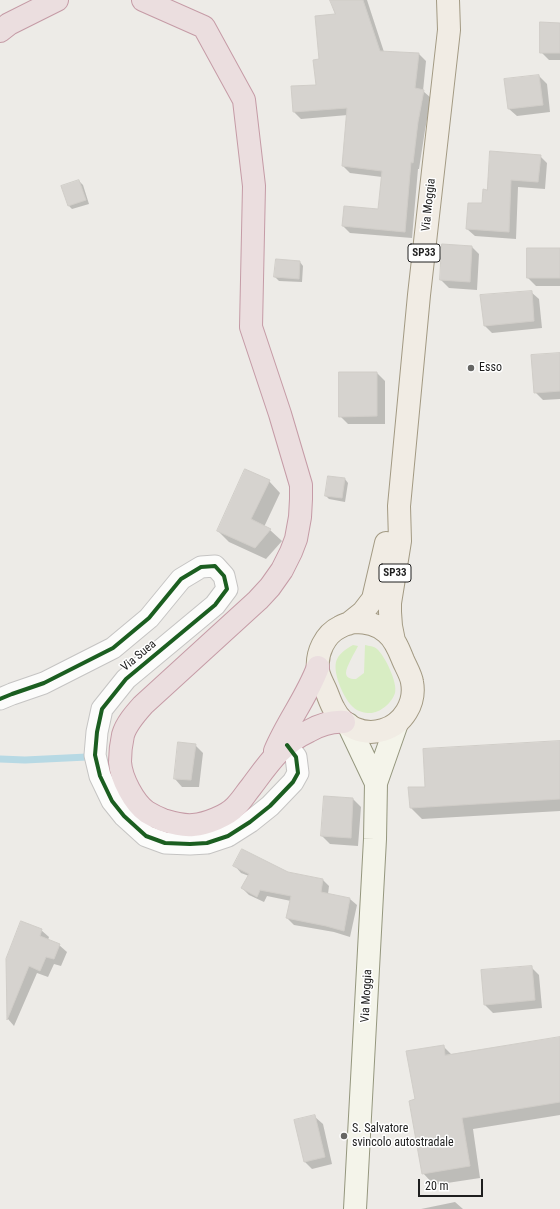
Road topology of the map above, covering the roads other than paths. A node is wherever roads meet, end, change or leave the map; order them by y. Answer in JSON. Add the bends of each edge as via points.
{"nodes":[{"id":1,"x":57,"y":0,"type":"edge"},
{"id":2,"x":143,"y":0,"type":"edge"},
{"id":3,"x":448,"y":0,"type":"edge"},
{"id":4,"x":0,"y":32,"type":"edge"},
{"id":5,"x":398,"y":506,"type":"junction"},
{"id":6,"x":348,"y":624,"type":"junction"},
{"id":7,"x":394,"y":641,"type":"junction"},
{"id":8,"x":318,"y":667,"type":"junction"},
{"id":9,"x":0,"y":699,"type":"edge"},
{"id":10,"x":346,"y":723,"type":"junction"},
{"id":11,"x":397,"y":723,"type":"junction"},
{"id":12,"x":280,"y":751,"type":"junction"},
{"id":13,"x":376,"y":783,"type":"junction"},
{"id":14,"x":355,"y":1209,"type":"edge"}],
"edges":[{"from":1,"to":4,"type":"highway","via":[[9,24]]},
{"from":2,"to":12,"type":"highway","via":[[204,27],[244,100],[254,186],[251,327],[301,485],[301,499],[296,540],[282,570],[258,600],[143,705],[130,720],[124,734],[120,763],[130,792],[146,812],[179,825],[192,825],[211,822],[236,807]]},
{"from":3,"to":5,"type":"main road","name":"Via Moggia","number":"SP33","via":[[449,30]]},
{"from":5,"to":6,"type":"main road","name":"Via Moggia","number":"SP33","via":[[373,599],[363,612]]},
{"from":5,"to":7,"type":"main road","name":"Via Moggia","number":"SP33","via":[[400,541],[390,603]]},
{"from":6,"to":7,"type":"main road","name":"Via Moggia","number":"SP33","via":[[362,622],[376,625],[387,632]]},
{"from":6,"to":8,"type":"main road","name":"Via Moggia","number":"SP33","via":[[341,626],[324,641]]},
{"from":7,"to":11,"type":"main road","name":"Via Moggia","number":"SP33","via":[[413,688],[412,701]]},
{"from":8,"to":10,"type":"main road","name":"Via Moggia","number":"SP33","via":[[334,710]]},
{"from":8,"to":12,"type":"highway","via":[[313,682],[280,738]]},
{"from":9,"to":12,"type":"street","name":"Via Suea","via":[[44,683],[112,648],[149,618],[181,579],[201,567],[215,566],[224,576],[227,589],[215,605],[126,679],[102,709],[95,754],[100,776],[112,801],[146,836],[165,843],[207,843],[228,836],[250,822],[293,782],[298,773],[296,757]]},
{"from":10,"to":11,"type":"main road","via":[[356,729],[371,732]]},
{"from":10,"to":12,"type":"highway","via":[[321,725],[296,737]]},
{"from":10,"to":13,"type":"main road","name":"Via Moggia","number":"SP33"},
{"from":11,"to":13,"type":"main road","name":"Via Moggia","number":"SP33"},
{"from":13,"to":14,"type":"main road","name":"Via Moggia","number":"SP33"}]}
